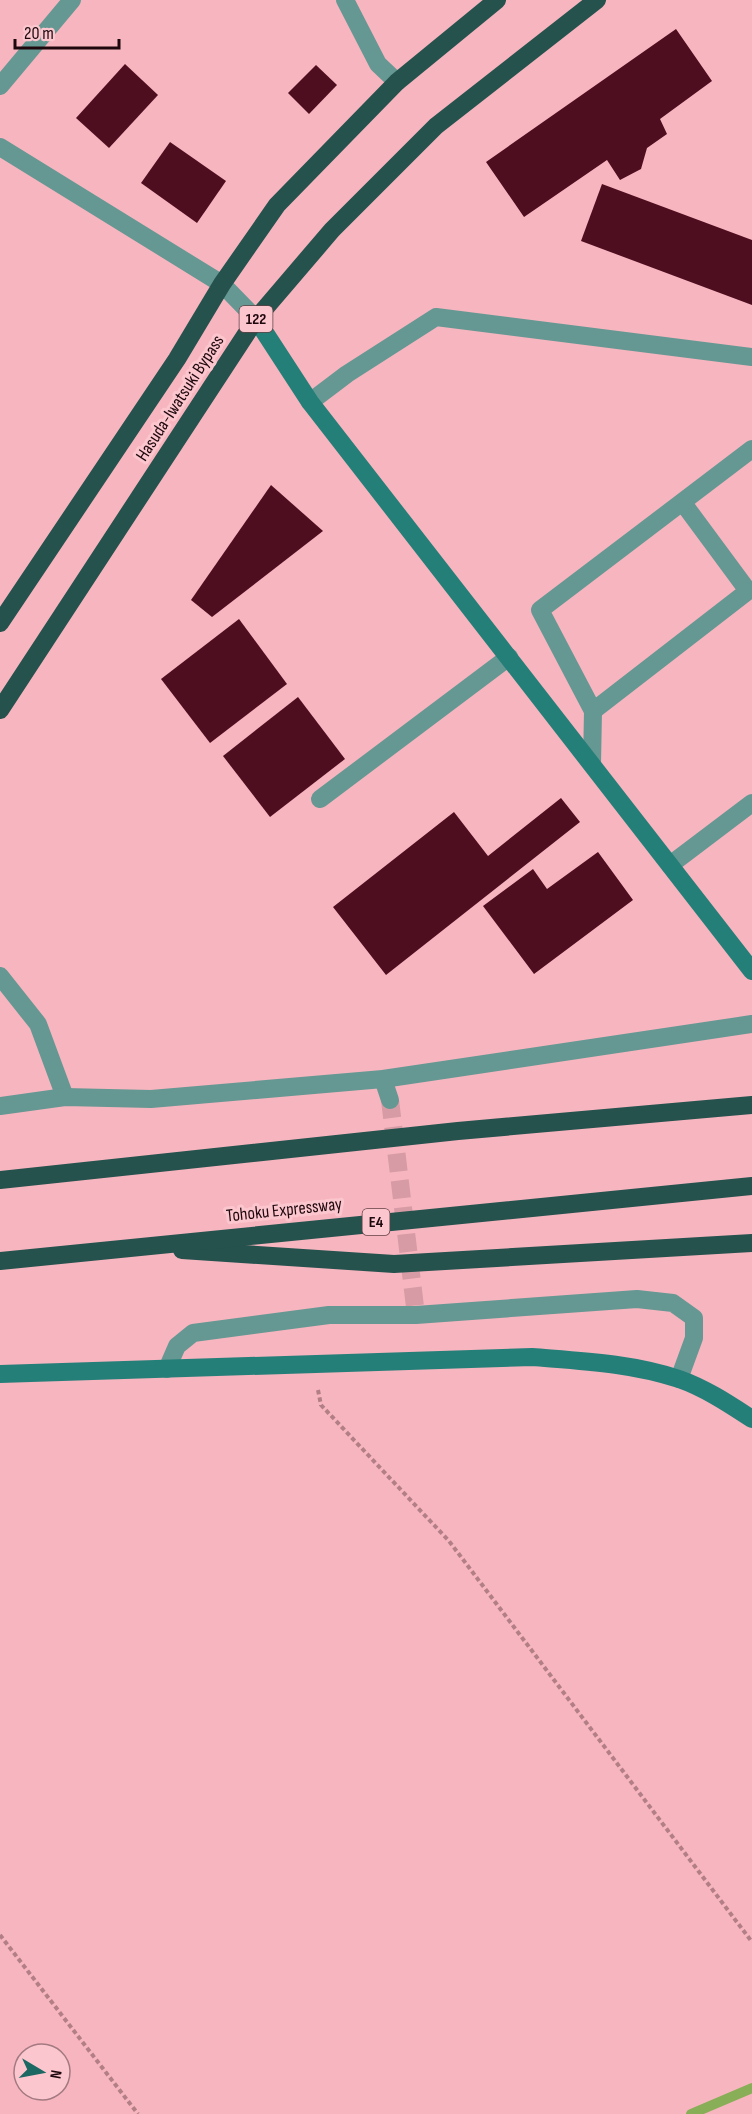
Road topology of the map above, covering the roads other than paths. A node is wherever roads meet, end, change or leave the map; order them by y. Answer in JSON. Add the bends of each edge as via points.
{"nodes":[{"id":1,"x":72,"y":0,"type":"edge"},
{"id":2,"x":345,"y":0,"type":"edge"},
{"id":3,"x":497,"y":0,"type":"edge"},
{"id":4,"x":597,"y":0,"type":"edge"},
{"id":5,"x":397,"y":82,"type":"junction"},
{"id":6,"x":0,"y":86,"type":"edge"},
{"id":7,"x":0,"y":147,"type":"edge"},
{"id":8,"x":222,"y":284,"type":"junction"},
{"id":9,"x":256,"y":319,"type":"junction"},
{"id":10,"x":752,"y":357,"type":"edge"},
{"id":11,"x":310,"y":402,"type":"junction"},
{"id":12,"x":752,"y":449,"type":"edge"},
{"id":13,"x":683,"y":503,"type":"junction"},
{"id":14,"x":0,"y":623,"type":"edge"},
{"id":15,"x":509,"y":657,"type":"junction"},
{"id":16,"x":0,"y":711,"type":"edge"},
{"id":17,"x":593,"y":711,"type":"junction"},
{"id":18,"x":592,"y":764,"type":"junction"},
{"id":19,"x":320,"y":799,"type":"dead end"},
{"id":20,"x":752,"y":803,"type":"edge"},
{"id":21,"x":670,"y":864,"type":"junction"},
{"id":22,"x":752,"y":971,"type":"edge"},
{"id":23,"x":0,"y":976,"type":"edge"},
{"id":24,"x":752,"y":1024,"type":"edge"},
{"id":25,"x":383,"y":1079,"type":"junction"},
{"id":26,"x":65,"y":1097,"type":"junction"},
{"id":27,"x":390,"y":1100,"type":"tunnel mouth"},
{"id":28,"x":752,"y":1105,"type":"edge"},
{"id":29,"x":0,"y":1106,"type":"edge"},
{"id":30,"x":0,"y":1180,"type":"edge"},
{"id":31,"x":752,"y":1186,"type":"edge"},
{"id":32,"x":752,"y":1243,"type":"edge"},
{"id":33,"x":128,"y":1247,"type":"junction"},
{"id":34,"x":0,"y":1261,"type":"edge"},
{"id":35,"x":167,"y":1369,"type":"junction"},
{"id":36,"x":0,"y":1374,"type":"edge"},
{"id":37,"x":679,"y":1379,"type":"junction"},
{"id":38,"x":752,"y":1419,"type":"edge"}],
"edges":[{"from":1,"to":6,"type":"street"},
{"from":2,"to":5,"type":"street","via":[[378,64]]},
{"from":3,"to":5,"type":"highway","name":"Hasuda-Iwatsuki Bypass","number":"122"},
{"from":4,"to":9,"type":"highway","name":"Hasuda-Iwatsuki Bypass","number":"122","via":[[436,126],[332,230]]},
{"from":5,"to":8,"type":"highway","name":"Hasuda-Iwatsuki Bypass","number":"122","via":[[278,205]]},
{"from":7,"to":8,"type":"street"},
{"from":8,"to":9,"type":"street"},
{"from":8,"to":14,"type":"highway","name":"Hasuda-Iwatsuki Bypass","number":"122","via":[[177,359]]},
{"from":9,"to":11,"type":"street"},
{"from":9,"to":16,"type":"highway","name":"Hasuda-Iwatsuki Bypass","number":"122"},
{"from":10,"to":11,"type":"street","via":[[436,316]]},
{"from":11,"to":15,"type":"street"},
{"from":12,"to":13,"type":"street"},
{"from":13,"to":17,"type":"street","via":[[540,610]]},
{"from":13,"to":17,"type":"street","via":[[748,591]]},
{"from":15,"to":18,"type":"street"},
{"from":15,"to":19,"type":"street"},
{"from":17,"to":18,"type":"street"},
{"from":18,"to":21,"type":"street"},
{"from":20,"to":21,"type":"street"},
{"from":21,"to":22,"type":"street"},
{"from":23,"to":26,"type":"street","via":[[38,1024]]},
{"from":24,"to":25,"type":"street"},
{"from":25,"to":26,"type":"street","via":[[151,1099]]},
{"from":25,"to":27,"type":"street"},
{"from":26,"to":29,"type":"street"},
{"from":28,"to":30,"type":"highway","via":[[447,1132]]},
{"from":31,"to":33,"type":"highway","name":"Tohoku Expressway","number":"E4"},
{"from":32,"to":33,"type":"highway","via":[[394,1264]]},
{"from":33,"to":34,"type":"highway","name":"Tohoku Expressway","number":"E4"},
{"from":35,"to":36,"type":"street"},
{"from":35,"to":37,"type":"street","via":[[532,1357],[613,1364]]},
{"from":35,"to":37,"type":"street","via":[[177,1346],[193,1333],[329,1315],[416,1315],[637,1299],[673,1303],[694,1318],[694,1338]]},
{"from":37,"to":38,"type":"street"}]}
